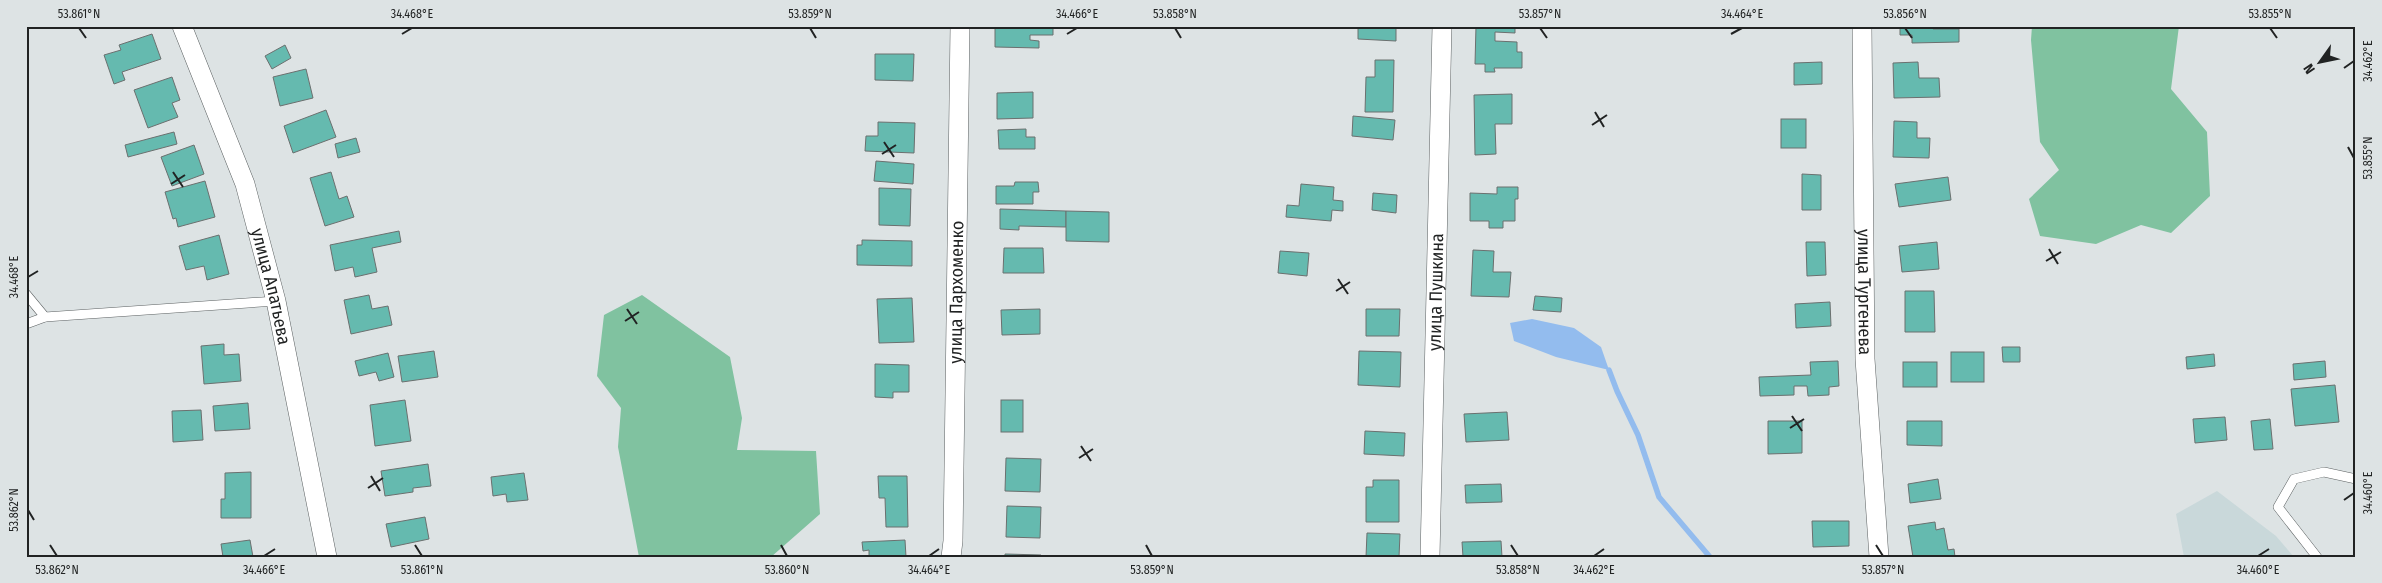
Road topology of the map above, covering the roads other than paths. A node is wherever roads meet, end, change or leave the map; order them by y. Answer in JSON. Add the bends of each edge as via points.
{"nodes":[{"id":1,"x":182,"y":26,"type":"edge"},
{"id":2,"x":960,"y":26,"type":"edge"},
{"id":3,"x":1442,"y":26,"type":"edge"},
{"id":4,"x":1862,"y":26,"type":"edge"},
{"id":5,"x":26,"y":294,"type":"edge"},
{"id":6,"x":276,"y":301,"type":"junction"},
{"id":7,"x":45,"y":317,"type":"junction"},
{"id":8,"x":26,"y":324,"type":"edge"},
{"id":9,"x":2356,"y":479,"type":"edge"},
{"id":10,"x":327,"y":557,"type":"edge"},
{"id":11,"x":951,"y":557,"type":"edge"},
{"id":12,"x":1430,"y":557,"type":"edge"},
{"id":13,"x":1879,"y":557,"type":"edge"},
{"id":14,"x":2317,"y":557,"type":"edge"}],
"edges":[{"from":1,"to":6,"type":"street","name":"улица Апатьева","via":[[245,184]]},
{"from":2,"to":11,"type":"street","name":"улица Пархоменко"},
{"from":3,"to":12,"type":"street","name":"улица Пушкина"},
{"from":4,"to":13,"type":"street","name":"улица Тургенева","via":[[1864,360]]},
{"from":5,"to":7,"type":"lane"},
{"from":6,"to":7,"type":"lane"},
{"from":6,"to":10,"type":"street","name":"улица Апатьева"},
{"from":7,"to":8,"type":"lane"},
{"from":9,"to":14,"type":"lane","via":[[2324,472],[2294,479],[2278,507]]}]}
